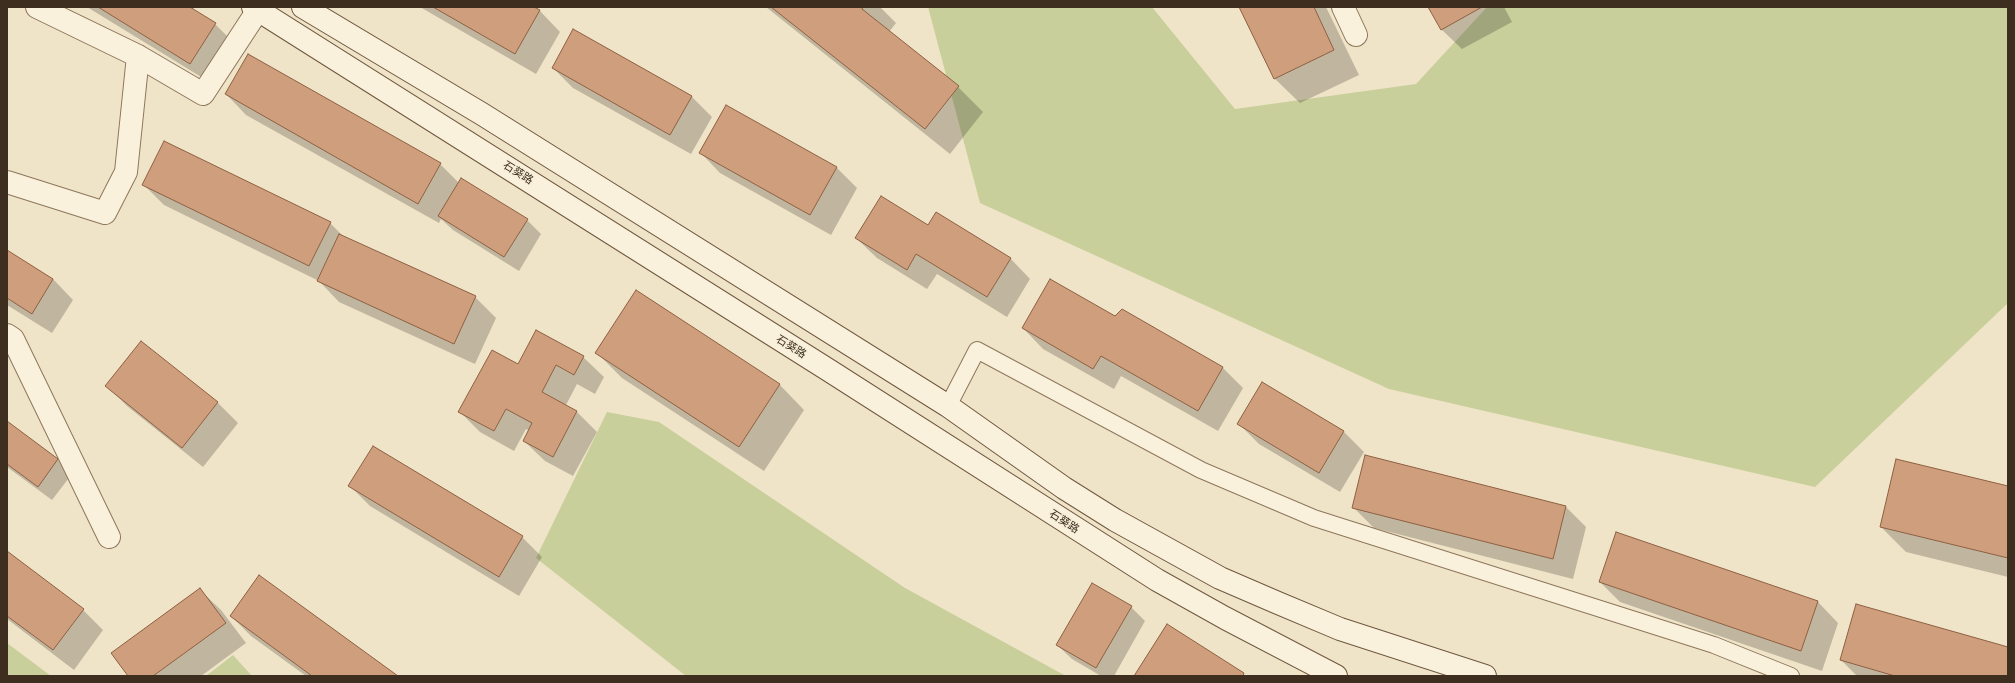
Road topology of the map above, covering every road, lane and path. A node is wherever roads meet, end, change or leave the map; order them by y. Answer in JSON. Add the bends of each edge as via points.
{"nodes":[{"id":1,"x":37,"y":7,"type":"edge"},
{"id":2,"x":303,"y":7,"type":"edge"},
{"id":3,"x":1343,"y":7,"type":"edge"},
{"id":4,"x":255,"y":9,"type":"edge"},
{"id":5,"x":1356,"y":35,"type":"dead end"},
{"id":6,"x":138,"y":56,"type":"junction"},
{"id":7,"x":7,"y":182,"type":"edge"},
{"id":8,"x":7,"y":335,"type":"edge"},
{"id":9,"x":948,"y":406,"type":"junction"},
{"id":10,"x":109,"y":537,"type":"dead end"},
{"id":11,"x":1336,"y":676,"type":"edge"},
{"id":12,"x":1485,"y":676,"type":"edge"},
{"id":13,"x":1791,"y":676,"type":"edge"}],
"edges":[{"from":1,"to":6,"type":"main road"},
{"from":2,"to":9,"type":"main road","via":[[489,118]]},
{"from":3,"to":5,"type":"main road"},
{"from":4,"to":6,"type":"main road","via":[[203,94]]},
{"from":4,"to":11,"type":"main road","name":"石葵路","via":[[1150,576]]},
{"from":6,"to":7,"type":"main road","via":[[126,172],[105,213]]},
{"from":8,"to":10,"type":"main road","via":[[13,339]]},
{"from":9,"to":12,"type":"main road","via":[[1064,488],[1115,520],[1220,578],[1340,628]]},
{"from":9,"to":13,"type":"lane","via":[[977,350],[1201,470],[1314,518],[1714,645]]}]}
